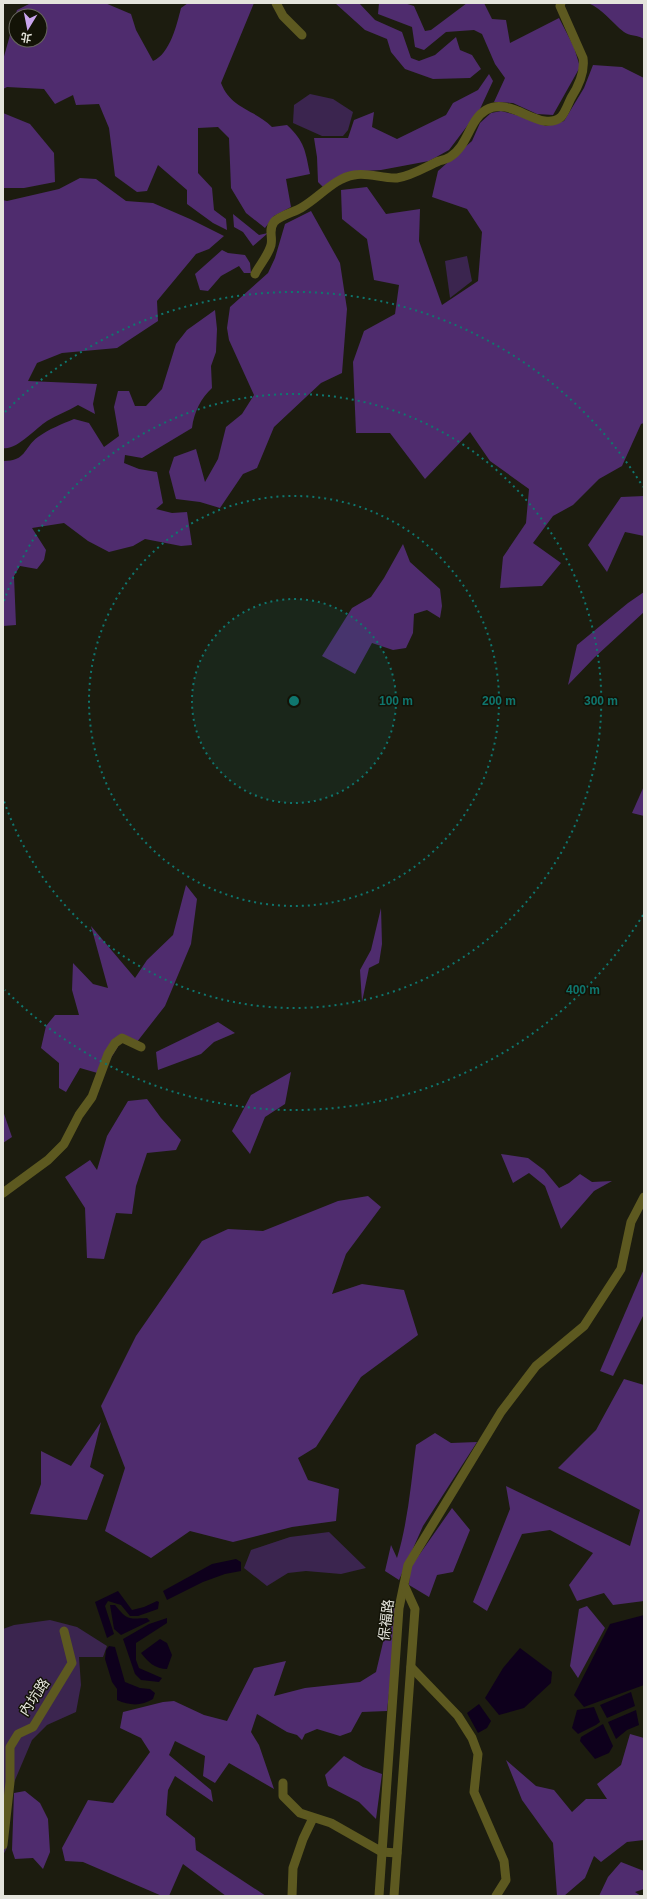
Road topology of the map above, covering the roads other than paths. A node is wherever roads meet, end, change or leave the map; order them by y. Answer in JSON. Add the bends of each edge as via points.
{"nodes":[{"id":1,"x":276,"y":3,"type":"edge"},
{"id":2,"x":561,"y":3,"type":"edge"},
{"id":3,"x":302,"y":35,"type":"dead end"},
{"id":4,"x":255,"y":274,"type":"dead end"},
{"id":5,"x":141,"y":1047,"type":"dead end"},
{"id":6,"x":3,"y":1193,"type":"edge"},
{"id":7,"x":644,"y":1197,"type":"edge"},
{"id":8,"x":405,"y":1587,"type":"junction"},
{"id":9,"x":64,"y":1631,"type":"dead end"},
{"id":10,"x":411,"y":1667,"type":"junction"},
{"id":11,"x":283,"y":1783,"type":"dead end"},
{"id":12,"x":313,"y":1818,"type":"junction"},
{"id":13,"x":3,"y":1845,"type":"edge"},
{"id":14,"x":382,"y":1852,"type":"junction"},
{"id":15,"x":398,"y":1853,"type":"junction"},
{"id":16,"x":292,"y":1896,"type":"edge"},
{"id":17,"x":379,"y":1896,"type":"edge"},
{"id":18,"x":394,"y":1896,"type":"edge"},
{"id":19,"x":496,"y":1896,"type":"edge"}],
"edges":[{"from":1,"to":3,"type":"street","via":[[283,16]]},
{"from":2,"to":4,"type":"street","via":[[584,66],[574,95],[561,116],[554,120],[542,121],[505,106],[491,108],[474,124],[463,146],[450,158],[397,178],[356,174],[345,177],[305,206],[275,221],[270,230],[272,244],[268,255],[260,263]]},
{"from":5,"to":6,"type":"street","via":[[122,1038],[115,1043],[108,1054],[92,1097],[64,1144],[48,1160]]},
{"from":7,"to":8,"type":"street","via":[[631,1222],[621,1269],[584,1326],[536,1366],[501,1412],[408,1565]]},
{"from":8,"to":10,"type":"street","name":"保福路","via":[[415,1609]]},
{"from":8,"to":14,"type":"street","name":"保福路","via":[[399,1608]]},
{"from":9,"to":13,"type":"street","name":"內坑路","via":[[72,1663],[33,1727],[18,1734],[10,1747],[10,1782]]},
{"from":10,"to":15,"type":"street","name":"保福路"},
{"from":10,"to":19,"type":"street","via":[[458,1716],[472,1738],[478,1754],[474,1792],[504,1861],[506,1880]]},
{"from":11,"to":12,"type":"street","via":[[283,1796],[290,1805],[300,1813]]},
{"from":12,"to":14,"type":"street","via":[[331,1823]]},
{"from":12,"to":16,"type":"street","via":[[293,1868]]},
{"from":14,"to":15,"type":"street"},
{"from":14,"to":17,"type":"street","name":"保福路"},
{"from":15,"to":18,"type":"street","name":"保福路"}]}
